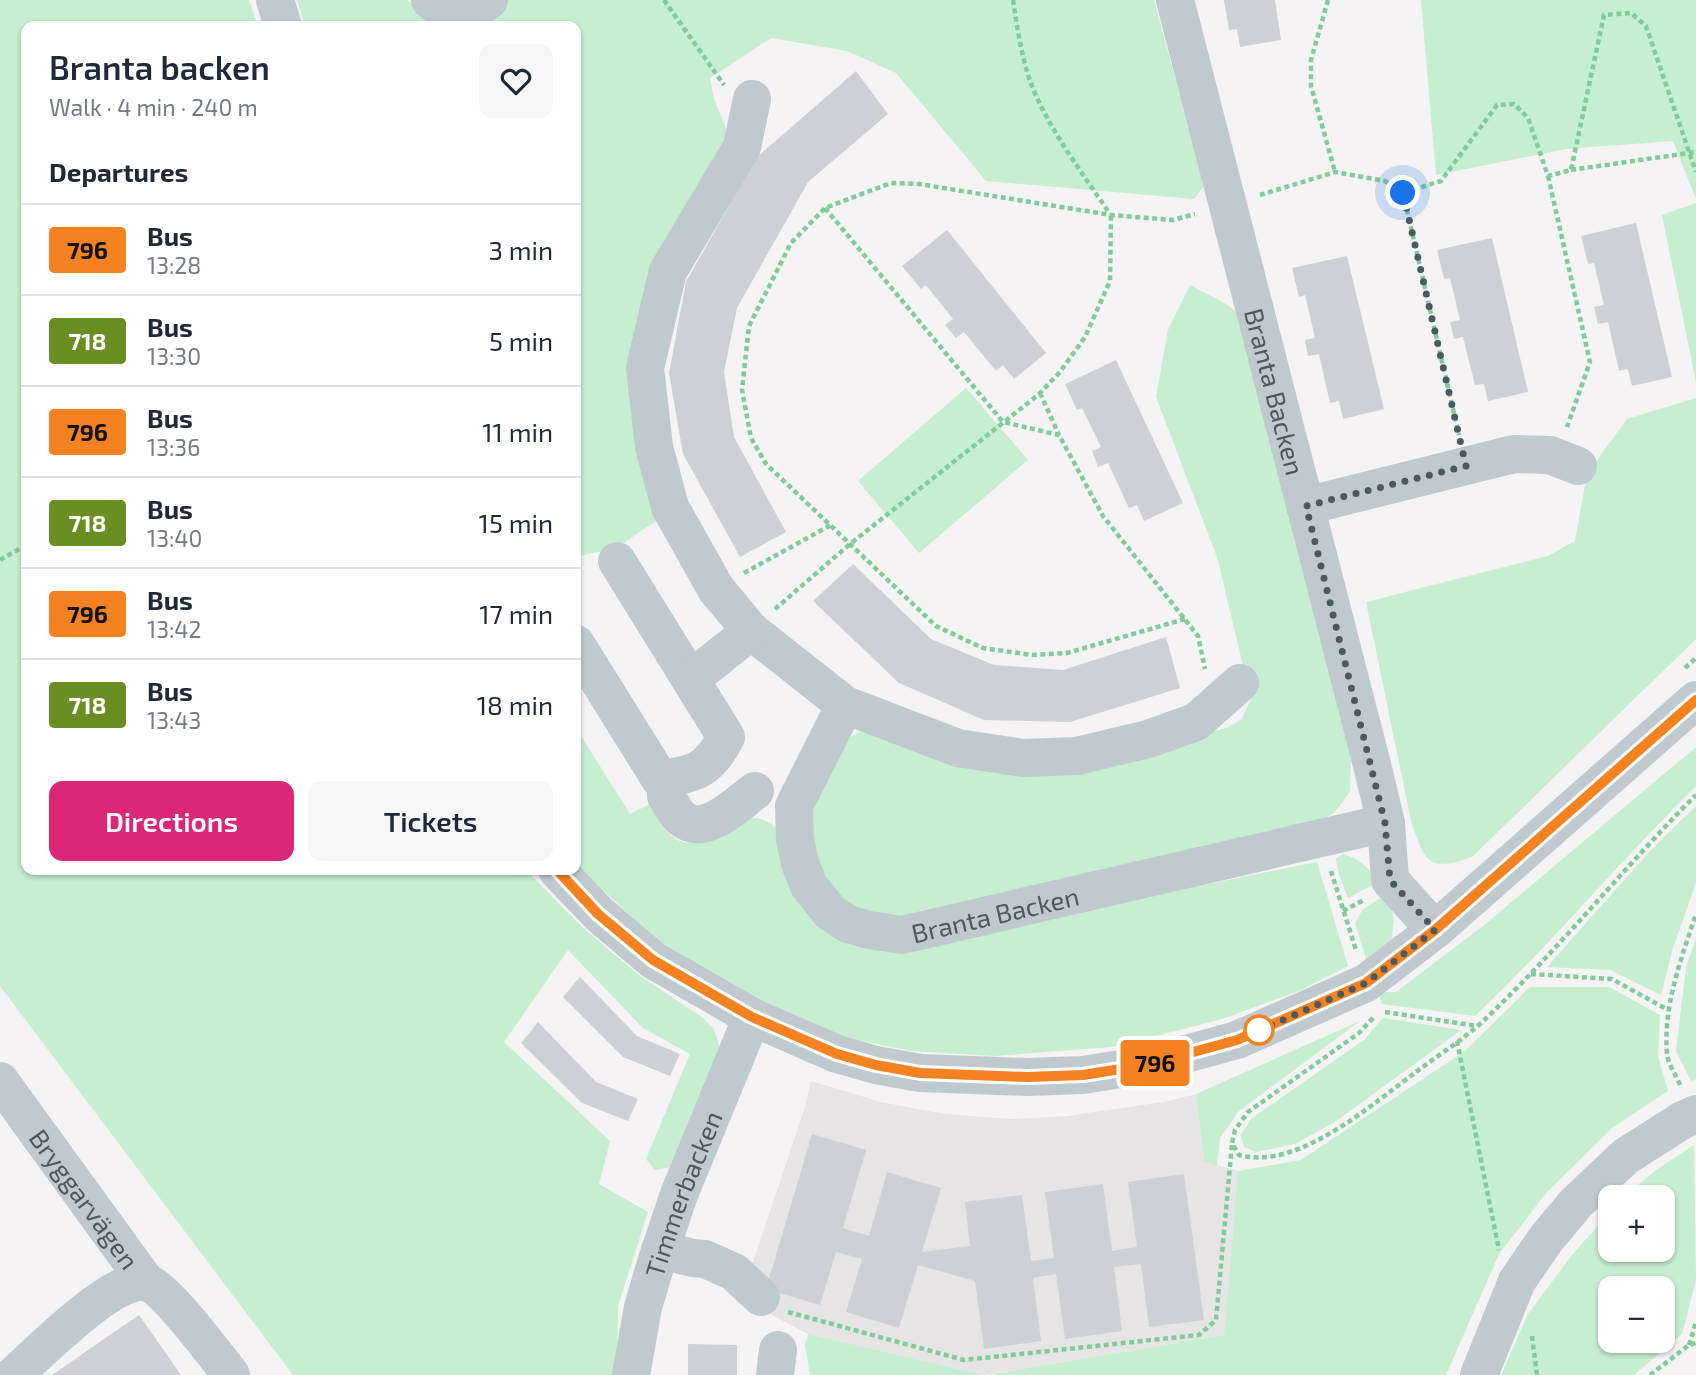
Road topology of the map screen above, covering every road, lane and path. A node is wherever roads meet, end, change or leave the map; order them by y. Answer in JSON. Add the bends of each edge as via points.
{"nodes":[{"id":1,"x":275,"y":0,"type":"edge"},
{"id":2,"x":430,"y":0,"type":"edge"},
{"id":3,"x":489,"y":0,"type":"edge"},
{"id":4,"x":664,"y":0,"type":"edge"},
{"id":5,"x":1013,"y":0,"type":"edge"},
{"id":6,"x":1175,"y":0,"type":"edge"},
{"id":7,"x":1328,"y":0,"type":"edge"},
{"id":8,"x":281,"y":21,"type":"edge"},
{"id":9,"x":752,"y":99,"type":"joint"},
{"id":10,"x":1689,"y":152,"type":"junction"},
{"id":11,"x":1696,"y":152,"type":"edge"},
{"id":12,"x":1571,"y":170,"type":"junction"},
{"id":13,"x":1335,"y":172,"type":"junction"},
{"id":14,"x":1696,"y":172,"type":"edge"},
{"id":15,"x":1548,"y":176,"type":"junction"},
{"id":16,"x":1403,"y":193,"type":"junction"},
{"id":17,"x":1227,"y":206,"type":"junction"},
{"id":18,"x":825,"y":208,"type":"junction"},
{"id":19,"x":1111,"y":215,"type":"junction"},
{"id":20,"x":1040,"y":393,"type":"junction"},
{"id":21,"x":1003,"y":422,"type":"junction"},
{"id":22,"x":1059,"y":435,"type":"junction"},
{"id":23,"x":1564,"y":460,"type":"joint"},
{"id":24,"x":1466,"y":466,"type":"junction"},
{"id":25,"x":1306,"y":506,"type":"junction"},
{"id":26,"x":831,"y":526,"type":"junction"},
{"id":27,"x":850,"y":544,"type":"junction"},
{"id":28,"x":21,"y":548,"type":"edge"},
{"id":29,"x":0,"y":560,"type":"edge"},
{"id":30,"x":618,"y":561,"type":"dead end"},
{"id":31,"x":716,"y":589,"type":"junction"},
{"id":32,"x":1185,"y":619,"type":"junction"},
{"id":33,"x":751,"y":631,"type":"junction"},
{"id":34,"x":581,"y":652,"type":"edge"},
{"id":35,"x":691,"y":679,"type":"junction"},
{"id":36,"x":1230,"y":692,"type":"joint"},
{"id":37,"x":1696,"y":700,"type":"edge"},
{"id":38,"x":845,"y":705,"type":"junction"},
{"id":39,"x":737,"y":758,"type":"dead end"},
{"id":40,"x":755,"y":791,"type":"junction"},
{"id":41,"x":1696,"y":795,"type":"edge"},
{"id":42,"x":666,"y":796,"type":"dead end"},
{"id":43,"x":794,"y":806,"type":"junction"},
{"id":44,"x":1385,"y":823,"type":"junction"},
{"id":45,"x":1321,"y":838,"type":"junction"},
{"id":46,"x":562,"y":875,"type":"edge"},
{"id":47,"x":1696,"y":914,"type":"edge"},
{"id":48,"x":1435,"y":930,"type":"junction"},
{"id":49,"x":1531,"y":974,"type":"junction"},
{"id":50,"x":1371,"y":997,"type":"junction"},
{"id":51,"x":1668,"y":1010,"type":"junction"},
{"id":52,"x":752,"y":1017,"type":"junction"},
{"id":53,"x":1478,"y":1026,"type":"junction"},
{"id":54,"x":1457,"y":1041,"type":"junction"},
{"id":55,"x":0,"y":1081,"type":"edge"},
{"id":56,"x":1686,"y":1108,"type":"edge"},
{"id":57,"x":1232,"y":1143,"type":"junction"},
{"id":58,"x":660,"y":1250,"type":"junction"},
{"id":59,"x":146,"y":1282,"type":"junction"},
{"id":60,"x":1515,"y":1287,"type":"junction"},
{"id":61,"x":761,"y":1297,"type":"joint"},
{"id":62,"x":1696,"y":1322,"type":"edge"},
{"id":63,"x":1696,"y":1343,"type":"edge"},
{"id":64,"x":1689,"y":1345,"type":"junction"},
{"id":65,"x":14,"y":1375,"type":"edge"},
{"id":66,"x":231,"y":1375,"type":"edge"},
{"id":67,"x":631,"y":1375,"type":"edge"},
{"id":68,"x":1479,"y":1375,"type":"edge"},
{"id":69,"x":1537,"y":1375,"type":"edge"},
{"id":70,"x":1650,"y":1375,"type":"edge"}],
"edges":[{"from":1,"to":8,"type":"street"},
{"from":2,"to":3,"type":"street","via":[[459,16],[474,13]]},
{"from":4,"to":9,"type":"path","via":[[721,83]]},
{"from":5,"to":19,"type":"path","via":[[1037,99]]},
{"from":6,"to":17,"type":"street"},
{"from":7,"to":13,"type":"path","via":[[1311,60],[1311,86]]},
{"from":9,"to":31,"type":"street","via":[[741,147],[668,271],[645,368],[654,447],[670,507]]},
{"from":10,"to":11,"type":"path"},
{"from":10,"to":12,"type":"path"},
{"from":10,"to":12,"type":"path","via":[[1646,26],[1631,13],[1604,15]]},
{"from":10,"to":14,"type":"path"},
{"from":12,"to":15,"type":"path"},
{"from":13,"to":16,"type":"path","via":[[1385,181]]},
{"from":13,"to":17,"type":"path"},
{"from":15,"to":16,"type":"path","via":[[1528,118],[1514,104],[1497,105],[1441,181]]},
{"from":15,"to":23,"type":"path","via":[[1590,362],[1568,426]]},
{"from":16,"to":24,"type":"path"},
{"from":17,"to":19,"type":"path","via":[[1173,220]]},
{"from":17,"to":25,"type":"street","name":"Branta Backen"},
{"from":18,"to":19,"type":"path","via":[[891,183]]},
{"from":18,"to":21,"type":"path"},
{"from":18,"to":26,"type":"path","via":[[791,243],[749,326],[742,390],[751,438],[766,464]]},
{"from":19,"to":20,"type":"path","via":[[1110,281],[1085,337]]},
{"from":20,"to":21,"type":"path"},
{"from":20,"to":22,"type":"path"},
{"from":21,"to":22,"type":"path"},
{"from":21,"to":27,"type":"path"},
{"from":22,"to":32,"type":"path","via":[[1103,516]]},
{"from":23,"to":24,"type":"street","via":[[1514,454]]},
{"from":24,"to":25,"type":"street"},
{"from":25,"to":44,"type":"street","name":"Branta Backen"},
{"from":26,"to":27,"type":"path"},
{"from":26,"to":31,"type":"path"},
{"from":27,"to":32,"type":"path","via":[[936,626],[983,648],[1032,655],[1067,653]]},
{"from":27,"to":33,"type":"path"},
{"from":28,"to":29,"type":"path"},
{"from":30,"to":35,"type":"street"},
{"from":31,"to":33,"type":"street"},
{"from":32,"to":36,"type":"path","via":[[1198,636],[1207,681]]},
{"from":33,"to":35,"type":"street"},
{"from":33,"to":38,"type":"street"},
{"from":34,"to":35,"type":"street","via":[[660,779],[686,776],[703,768],[726,737]]},
{"from":36,"to":38,"type":"street","via":[[1196,722],[1148,739],[1077,756],[1023,758],[958,748]]},
{"from":37,"to":48,"type":"street"},
{"from":38,"to":43,"type":"street","name":"Branta Backen"},
{"from":39,"to":40,"type":"street"},
{"from":40,"to":42,"type":"street","via":[[701,825],[679,817]]},
{"from":40,"to":43,"type":"street"},
{"from":41,"to":49,"type":"path"},
{"from":43,"to":45,"type":"street","name":"Branta Backen","via":[[800,863],[820,902],[848,924],[902,934]]},
{"from":44,"to":45,"type":"street","name":"Branta Backen"},
{"from":44,"to":48,"type":"street","name":"Branta Backen","via":[[1390,880]]},
{"from":45,"to":50,"type":"path"},
{"from":46,"to":52,"type":"street","via":[[598,914],[653,960]]},
{"from":47,"to":51,"type":"path"},
{"from":48,"to":50,"type":"street"},
{"from":49,"to":51,"type":"path","via":[[1612,979]]},
{"from":49,"to":53,"type":"path"},
{"from":50,"to":52,"type":"street","via":[[1146,1065],[1083,1075],[1027,1077],[968,1077],[876,1065],[837,1054]]},
{"from":50,"to":53,"type":"path"},
{"from":50,"to":57,"type":"path","via":[[1372,1020],[1248,1112]]},
{"from":51,"to":56,"type":"path","via":[[1667,1057]]},
{"from":52,"to":58,"type":"street","name":"Timmerbacken"},
{"from":53,"to":54,"type":"path"},
{"from":54,"to":57,"type":"path","via":[[1338,1130],[1297,1150],[1253,1159],[1239,1155]]},
{"from":54,"to":60,"type":"path","via":[[1497,1247]]},
{"from":55,"to":59,"type":"street","name":"Bryggarvägen"},
{"from":56,"to":60,"type":"street","via":[[1576,1203],[1546,1238]]},
{"from":57,"to":61,"type":"path","via":[[1216,1320],[1199,1335],[964,1360],[773,1308]]},
{"from":58,"to":61,"type":"street","via":[[705,1259],[734,1272]]},
{"from":58,"to":67,"type":"street","name":"Timmerbacken","via":[[642,1307]]},
{"from":59,"to":65,"type":"street","name":"Bryggarvägen","via":[[130,1282],[90,1306]]},
{"from":59,"to":66,"type":"street","name":"Bryggarvägen","via":[[166,1297]]},
{"from":60,"to":68,"type":"street"},
{"from":60,"to":69,"type":"path","via":[[1531,1329]]},
{"from":62,"to":64,"type":"path"},
{"from":63,"to":64,"type":"path"},
{"from":64,"to":70,"type":"path"}]}
